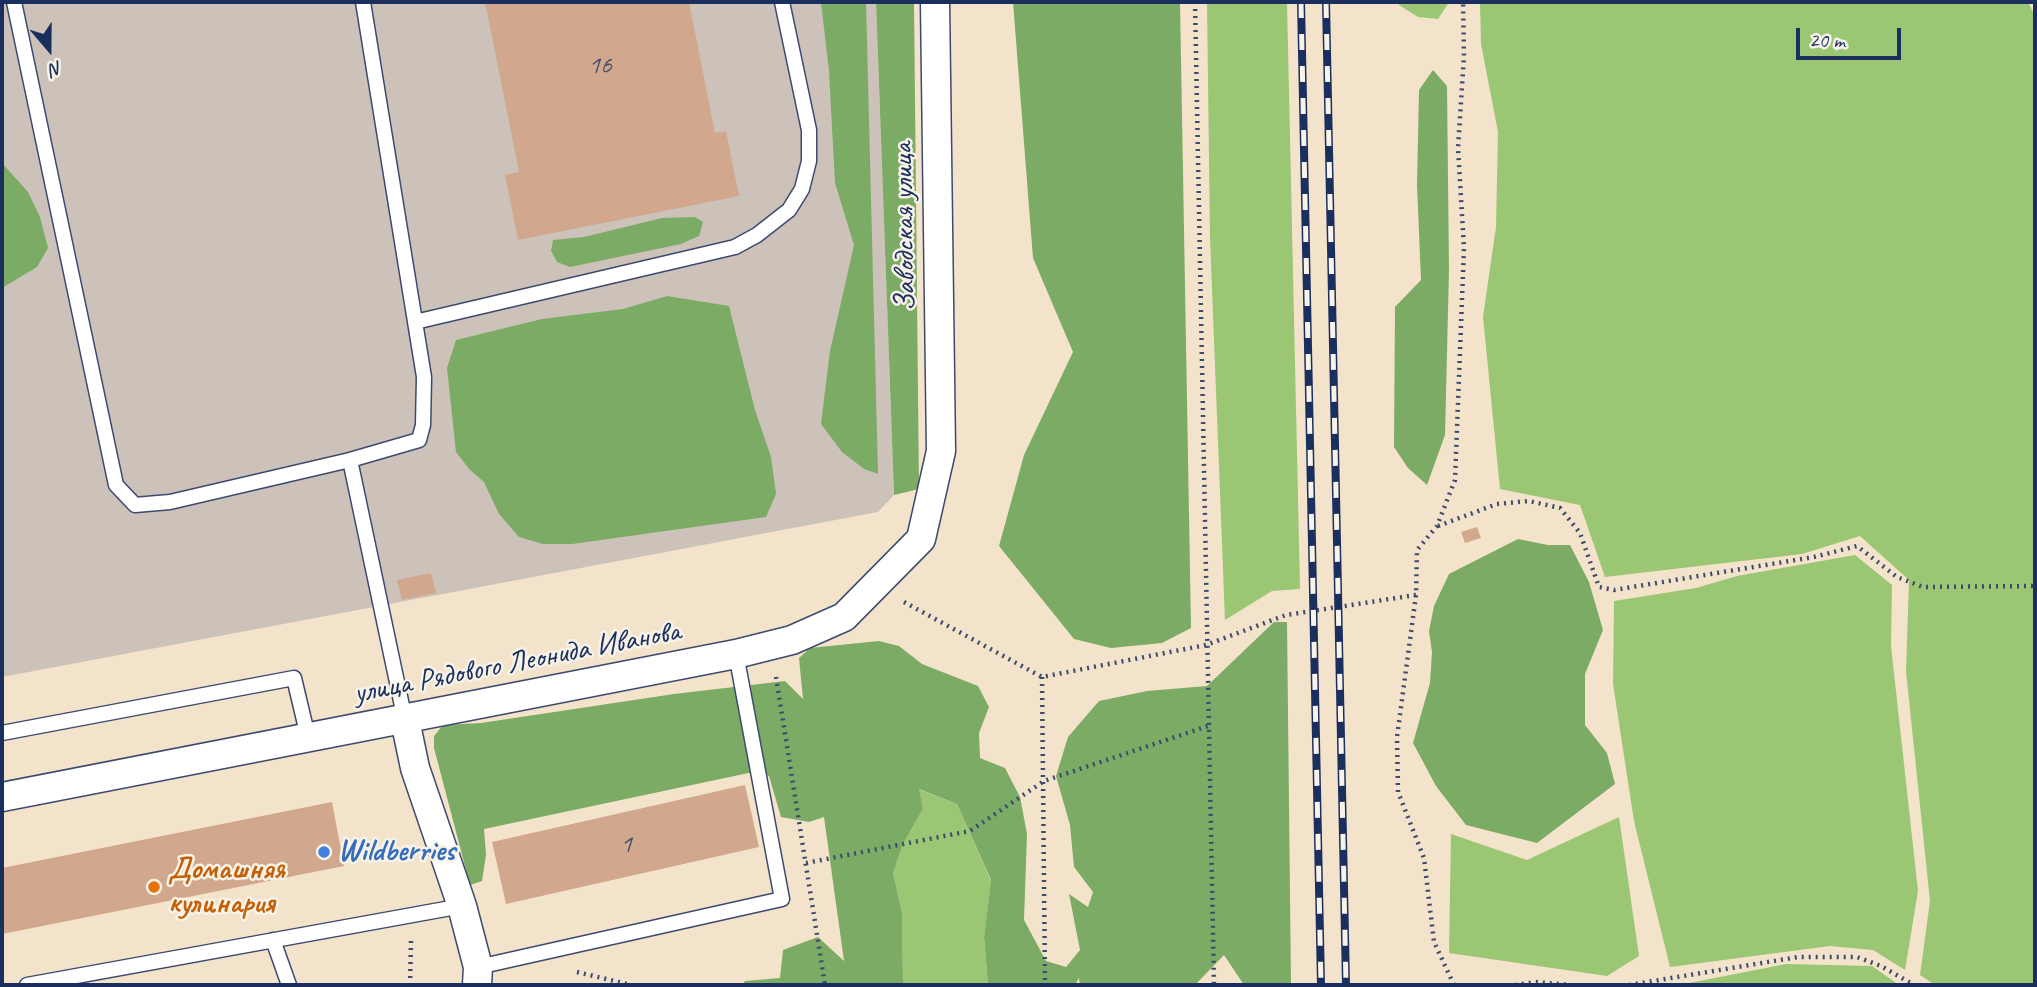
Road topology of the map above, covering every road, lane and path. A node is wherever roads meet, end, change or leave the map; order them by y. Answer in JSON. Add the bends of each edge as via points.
{"nodes":[{"id":1,"x":14,"y":2,"type":"edge"},
{"id":2,"x":363,"y":2,"type":"edge"},
{"id":3,"x":782,"y":2,"type":"edge"},
{"id":4,"x":935,"y":2,"type":"edge"},
{"id":5,"x":1195,"y":2,"type":"edge"},
{"id":6,"x":1463,"y":2,"type":"edge"},
{"id":7,"x":415,"y":323,"type":"junction"},
{"id":8,"x":941,"y":451,"type":"joint"},
{"id":9,"x":350,"y":460,"type":"junction"},
{"id":10,"x":1437,"y":526,"type":"junction"},
{"id":11,"x":881,"y":581,"type":"junction"},
{"id":12,"x":2035,"y":586,"type":"edge"},
{"id":13,"x":1416,"y":595,"type":"junction"},
{"id":14,"x":1206,"y":645,"type":"junction"},
{"id":15,"x":736,"y":654,"type":"junction"},
{"id":16,"x":1042,"y":677,"type":"junction"},
{"id":17,"x":780,"y":705,"type":"dead end"},
{"id":18,"x":405,"y":720,"type":"junction"},
{"id":19,"x":1208,"y":726,"type":"junction"},
{"id":20,"x":2,"y":733,"type":"edge"},
{"id":21,"x":309,"y":737,"type":"junction"},
{"id":22,"x":1044,"y":781,"type":"junction"},
{"id":23,"x":2,"y":797,"type":"edge"},
{"id":24,"x":806,"y":863,"type":"junction"},
{"id":25,"x":462,"y":906,"type":"junction"},
{"id":26,"x":412,"y":915,"type":"junction"},
{"id":27,"x":273,"y":940,"type":"junction"},
{"id":28,"x":477,"y":976,"type":"edge"},
{"id":29,"x":27,"y":985,"type":"edge"},
{"id":30,"x":289,"y":985,"type":"edge"},
{"id":31,"x":410,"y":985,"type":"edge"},
{"id":32,"x":825,"y":985,"type":"edge"},
{"id":33,"x":1045,"y":985,"type":"edge"},
{"id":34,"x":1214,"y":985,"type":"edge"},
{"id":35,"x":1454,"y":985,"type":"edge"},
{"id":36,"x":1516,"y":985,"type":"edge"},
{"id":37,"x":1571,"y":985,"type":"edge"},
{"id":38,"x":1629,"y":985,"type":"edge"},
{"id":39,"x":1914,"y":985,"type":"edge"}],
"edges":[{"from":1,"to":9,"type":"lane","via":[[116,485],[135,505],[170,502]]},
{"from":2,"to":7,"type":"lane"},
{"from":3,"to":7,"type":"lane","via":[[809,130],[809,161],[802,188],[789,210],[735,247]]},
{"from":4,"to":8,"type":"street","name":"Заводская улица"},
{"from":5,"to":14,"type":"path"},
{"from":6,"to":10,"type":"path","via":[[1458,148],[1464,248],[1455,480]]},
{"from":7,"to":9,"type":"lane","via":[[424,377],[419,440]]},
{"from":8,"to":11,"type":"street","name":"улица Рядового Леонида Иванова","via":[[921,538]]},
{"from":9,"to":18,"type":"lane"},
{"from":10,"to":12,"type":"path","via":[[1497,504],[1529,501],[1560,508],[1580,533],[1599,587],[1614,590],[1857,546],[1897,577],[1923,587]]},
{"from":10,"to":13,"type":"path","via":[[1417,550]]},
{"from":11,"to":15,"type":"street","name":"улица Рядового Леонида Иванова","via":[[844,617],[792,640]]},
{"from":11,"to":16,"type":"path","via":[[899,599]]},
{"from":13,"to":14,"type":"path","via":[[1286,615]]},
{"from":13,"to":35,"type":"path","via":[[1397,737],[1398,792],[1424,858],[1434,942]]},
{"from":14,"to":16,"type":"path"},
{"from":14,"to":19,"type":"path"},
{"from":15,"to":18,"type":"street","name":"улица Рядового Леонида Иванова"},
{"from":15,"to":28,"type":"lane","via":[[782,899]]},
{"from":16,"to":22,"type":"path"},
{"from":17,"to":24,"type":"path"},
{"from":18,"to":21,"type":"street","name":"улица Рядового Леонида Иванова"},
{"from":18,"to":25,"type":"street","via":[[415,768]]},
{"from":19,"to":22,"type":"path"},
{"from":19,"to":34,"type":"path"},
{"from":20,"to":21,"type":"lane","via":[[294,678]]},
{"from":21,"to":23,"type":"street","name":"улица Рядового Леонида Иванова"},
{"from":22,"to":24,"type":"path","via":[[970,831]]},
{"from":22,"to":33,"type":"path"},
{"from":24,"to":32,"type":"path"},
{"from":25,"to":26,"type":"lane"},
{"from":25,"to":28,"type":"street"},
{"from":26,"to":27,"type":"lane"},
{"from":26,"to":31,"type":"path"},
{"from":27,"to":29,"type":"lane"},
{"from":27,"to":30,"type":"lane"},
{"from":36,"to":37,"type":"path"},
{"from":38,"to":39,"type":"path","via":[[1798,957],[1857,957]]}]}
